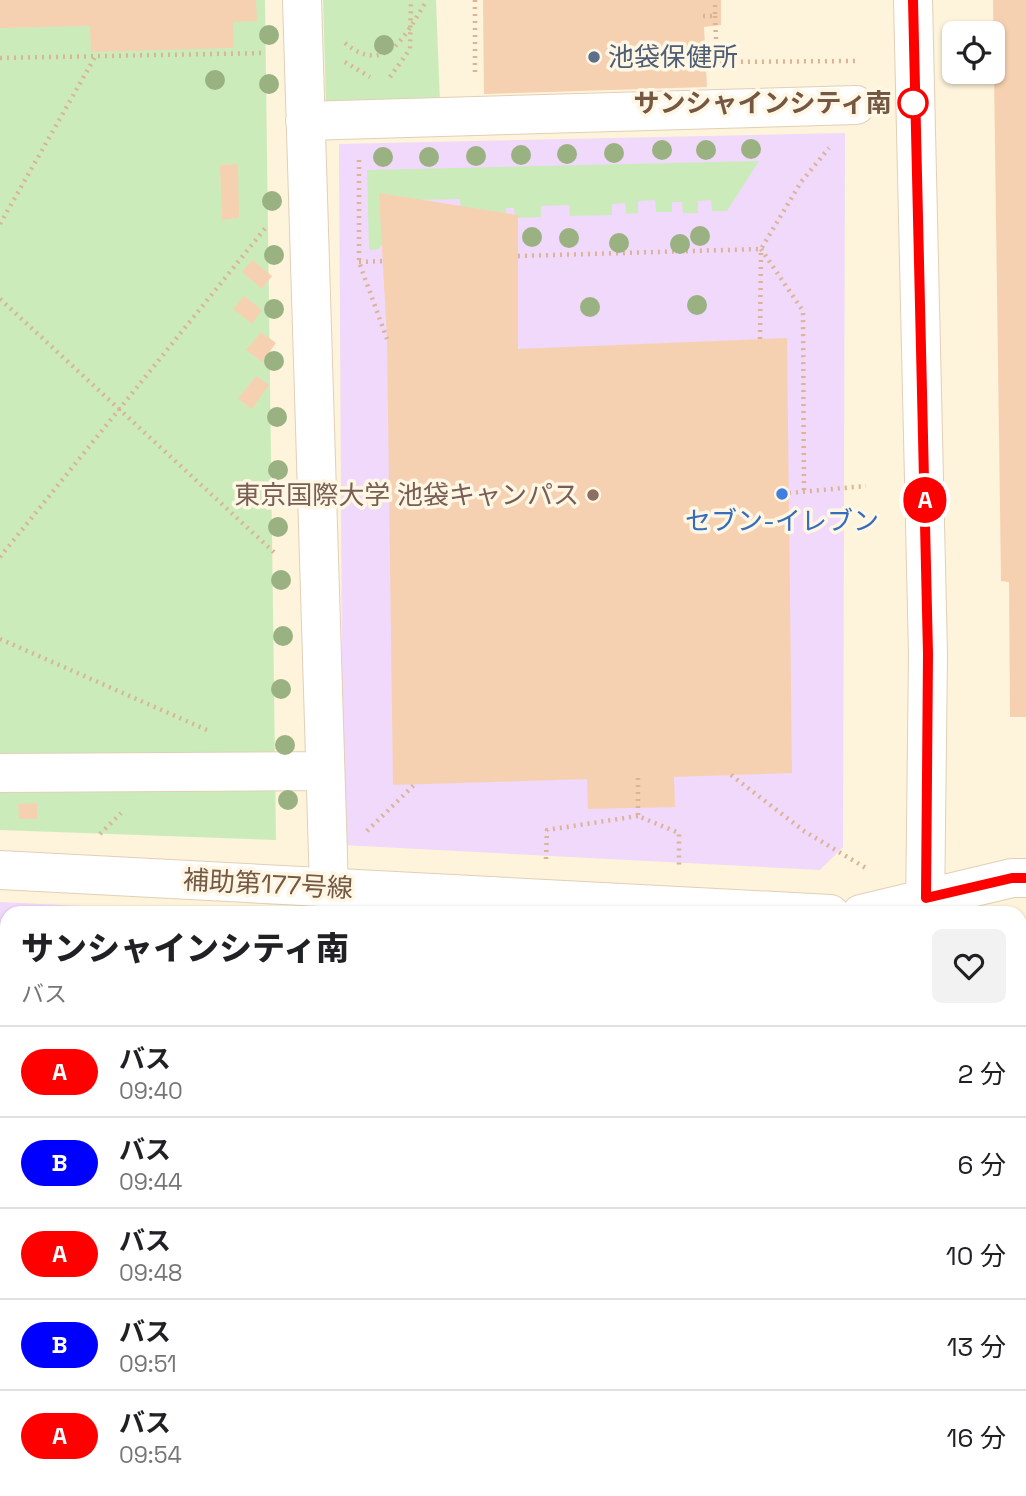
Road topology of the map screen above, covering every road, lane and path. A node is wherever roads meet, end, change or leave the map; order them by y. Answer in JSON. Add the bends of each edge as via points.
{"nodes":[{"id":1,"x":302,"y":0,"type":"edge"},
{"id":2,"x":411,"y":0,"type":"edge"},
{"id":3,"x":427,"y":0,"type":"edge"},
{"id":4,"x":475,"y":0,"type":"edge"},
{"id":5,"x":715,"y":0,"type":"edge"},
{"id":6,"x":913,"y":0,"type":"edge"},
{"id":7,"x":703,"y":16,"type":"dead end"},
{"id":8,"x":715,"y":16,"type":"junction"},
{"id":9,"x":410,"y":27,"type":"junction"},
{"id":10,"x":270,"y":53,"type":"dead end"},
{"id":11,"x":95,"y":56,"type":"junction"},
{"id":12,"x":0,"y":58,"type":"edge"},
{"id":13,"x":856,"y":61,"type":"dead end"},
{"id":14,"x":374,"y":80,"type":"dead end"},
{"id":15,"x":384,"y":86,"type":"dead end"},
{"id":16,"x":856,"y":105,"type":"dead end"},
{"id":17,"x":475,"y":116,"type":"junction"},
{"id":18,"x":305,"y":121,"type":"junction"},
{"id":19,"x":834,"y":141,"type":"dead end"},
{"id":20,"x":359,"y":152,"type":"dead end"},
{"id":21,"x":271,"y":221,"type":"dead end"},
{"id":22,"x":0,"y":224,"type":"edge"},
{"id":23,"x":761,"y":249,"type":"junction"},
{"id":24,"x":518,"y":256,"type":"dead end"},
{"id":25,"x":384,"y":261,"type":"dead end"},
{"id":26,"x":359,"y":262,"type":"junction"},
{"id":27,"x":0,"y":299,"type":"edge"},
{"id":28,"x":387,"y":339,"type":"dead end"},
{"id":29,"x":760,"y":339,"type":"dead end"},
{"id":30,"x":119,"y":409,"type":"junction"},
{"id":31,"x":866,"y":486,"type":"dead end"},
{"id":32,"x":804,"y":491,"type":"junction"},
{"id":33,"x":789,"y":493,"type":"dead end"},
{"id":34,"x":0,"y":557,"type":"edge"},
{"id":35,"x":287,"y":564,"type":"dead end"},
{"id":36,"x":0,"y":639,"type":"edge"},
{"id":37,"x":213,"y":733,"type":"dead end"},
{"id":38,"x":325,"y":771,"type":"junction"},
{"id":39,"x":0,"y":773,"type":"edge"},
{"id":40,"x":732,"y":775,"type":"dead end"},
{"id":41,"x":638,"y":778,"type":"dead end"},
{"id":42,"x":414,"y":785,"type":"dead end"},
{"id":43,"x":638,"y":816,"type":"junction"},
{"id":44,"x":375,"y":824,"type":"dead end"},
{"id":45,"x":545,"y":865,"type":"dead end"},
{"id":46,"x":0,"y":870,"type":"edge"},
{"id":47,"x":869,"y":870,"type":"dead end"},
{"id":48,"x":679,"y":872,"type":"dead end"},
{"id":49,"x":1026,"y":878,"type":"edge"},
{"id":50,"x":329,"y":888,"type":"junction"},
{"id":51,"x":676,"y":906,"type":"edge"},
{"id":52,"x":926,"y":906,"type":"edge"}],
"edges":[{"from":1,"to":18,"type":"street"},
{"from":2,"to":9,"type":"path"},
{"from":3,"to":9,"type":"path"},
{"from":4,"to":17,"type":"path"},
{"from":5,"to":8,"type":"path"},
{"from":6,"to":52,"type":"street","via":[[928,654]]},
{"from":7,"to":8,"type":"path"},
{"from":8,"to":13,"type":"path","via":[[717,62]]},
{"from":9,"to":14,"type":"path","via":[[388,53],[376,56],[362,54],[341,38],[345,63]]},
{"from":9,"to":15,"type":"path","via":[[410,49]]},
{"from":10,"to":11,"type":"path"},
{"from":11,"to":12,"type":"path"},
{"from":11,"to":22,"type":"path"},
{"from":16,"to":17,"type":"street"},
{"from":17,"to":18,"type":"street"},
{"from":18,"to":38,"type":"street"},
{"from":19,"to":23,"type":"path","via":[[802,182]]},
{"from":20,"to":26,"type":"path"},
{"from":21,"to":30,"type":"path"},
{"from":23,"to":24,"type":"path"},
{"from":23,"to":29,"type":"path"},
{"from":23,"to":32,"type":"path","via":[[803,312]]},
{"from":25,"to":26,"type":"path"},
{"from":26,"to":28,"type":"path"},
{"from":27,"to":30,"type":"path"},
{"from":30,"to":34,"type":"path"},
{"from":30,"to":35,"type":"path"},
{"from":31,"to":32,"type":"path"},
{"from":32,"to":33,"type":"path"},
{"from":36,"to":37,"type":"path"},
{"from":38,"to":39,"type":"street"},
{"from":38,"to":50,"type":"street"},
{"from":40,"to":47,"type":"path","via":[[804,831]]},
{"from":41,"to":43,"type":"path"},
{"from":42,"to":44,"type":"path"},
{"from":43,"to":45,"type":"path","via":[[547,830]]},
{"from":43,"to":48,"type":"path","via":[[679,833]]},
{"from":46,"to":50,"type":"street","name":"補助第177号線"},
{"from":49,"to":52,"type":"street","via":[[1012,878]]},
{"from":50,"to":51,"type":"street","name":"補助第177号線"}]}
